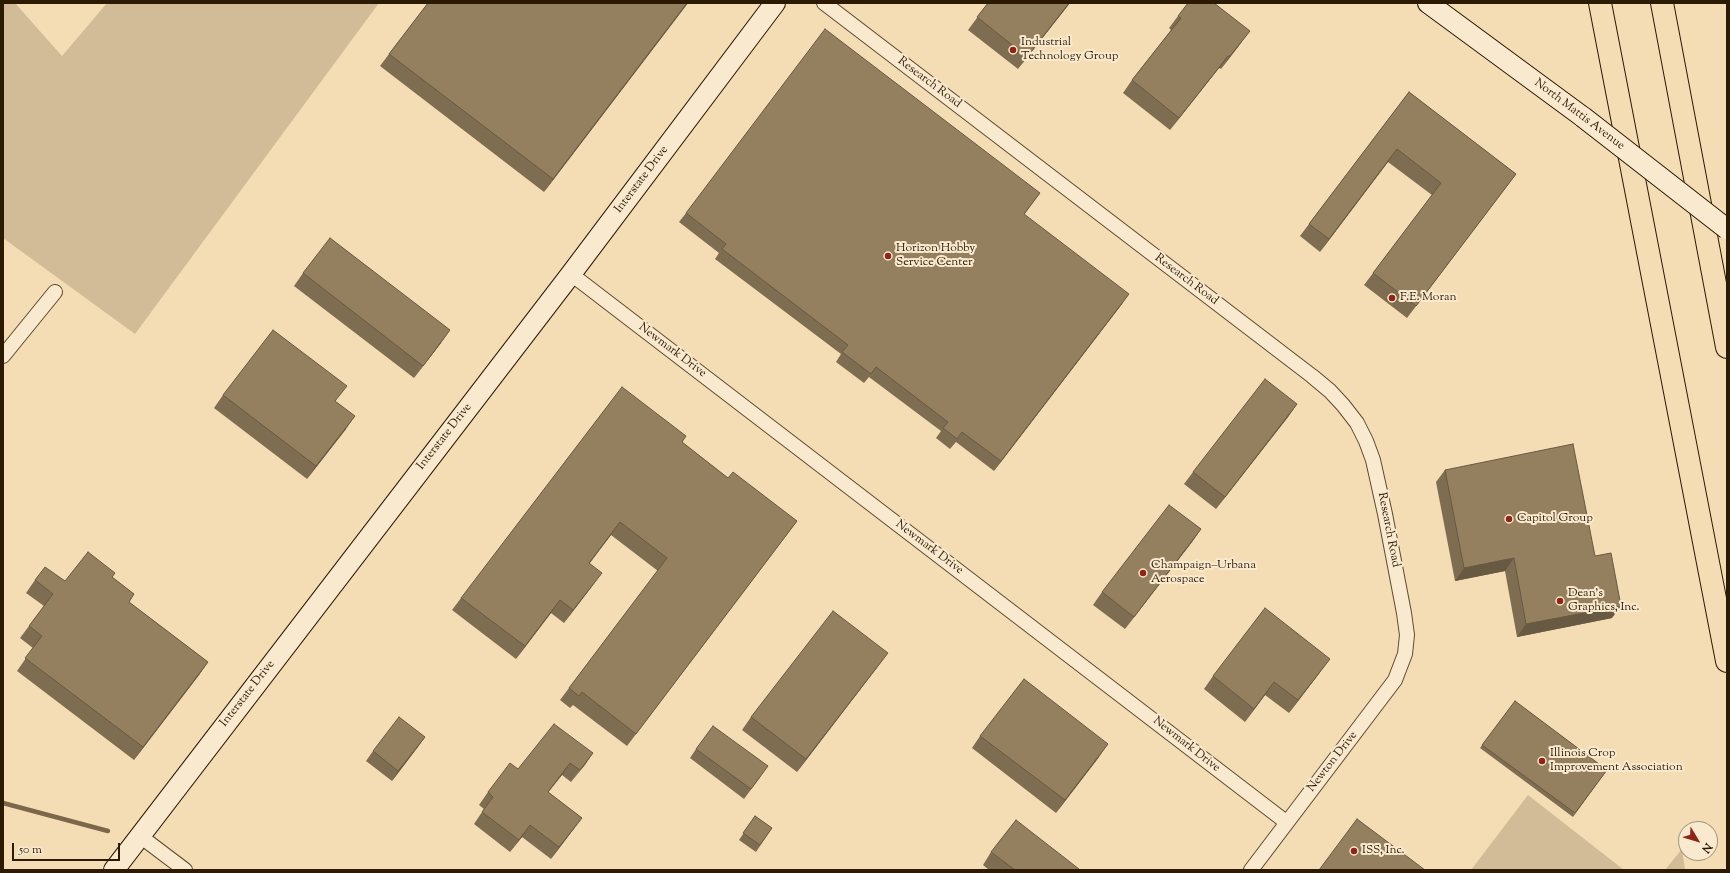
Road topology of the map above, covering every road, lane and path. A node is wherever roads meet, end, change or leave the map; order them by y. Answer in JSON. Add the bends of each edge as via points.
{"nodes":[{"id":1,"x":775,"y":3,"type":"edge"},
{"id":2,"x":824,"y":3,"type":"edge"},
{"id":3,"x":1428,"y":3,"type":"edge"},
{"id":4,"x":1600,"y":3,"type":"edge"},
{"id":5,"x":1662,"y":3,"type":"edge"},
{"id":6,"x":1727,"y":229,"type":"edge"},
{"id":7,"x":571,"y":274,"type":"junction"},
{"id":8,"x":54,"y":292,"type":"dead end"},
{"id":9,"x":1727,"y":348,"type":"edge"},
{"id":10,"x":3,"y":356,"type":"edge"},
{"id":11,"x":1406,"y":649,"type":"joint"},
{"id":12,"x":1727,"y":661,"type":"edge"},
{"id":13,"x":1286,"y":822,"type":"junction"},
{"id":14,"x":140,"y":836,"type":"junction"},
{"id":15,"x":114,"y":870,"type":"edge"},
{"id":16,"x":185,"y":870,"type":"edge"},
{"id":17,"x":1251,"y":870,"type":"edge"}],
"edges":[{"from":1,"to":7,"type":"main road","name":"Interstate Drive"},
{"from":2,"to":11,"type":"street","name":"Research Road","via":[[1312,376],[1344,405],[1357,423],[1373,460],[1404,613]]},
{"from":3,"to":6,"type":"main road","name":"North Mattis Avenue","bridge":true,"via":[[1583,117]]},
{"from":4,"to":12,"type":"highway"},
{"from":5,"to":9,"type":"highway"},
{"from":7,"to":13,"type":"street","name":"Newmark Drive"},
{"from":7,"to":14,"type":"main road","name":"Interstate Drive"},
{"from":8,"to":10,"type":"street"},
{"from":11,"to":13,"type":"street","name":"Newton Drive","via":[[1395,680]]},
{"from":13,"to":17,"type":"street","name":"Newton Drive"},
{"from":14,"to":15,"type":"main road","name":"Interstate Drive"},
{"from":14,"to":16,"type":"street"}]}
